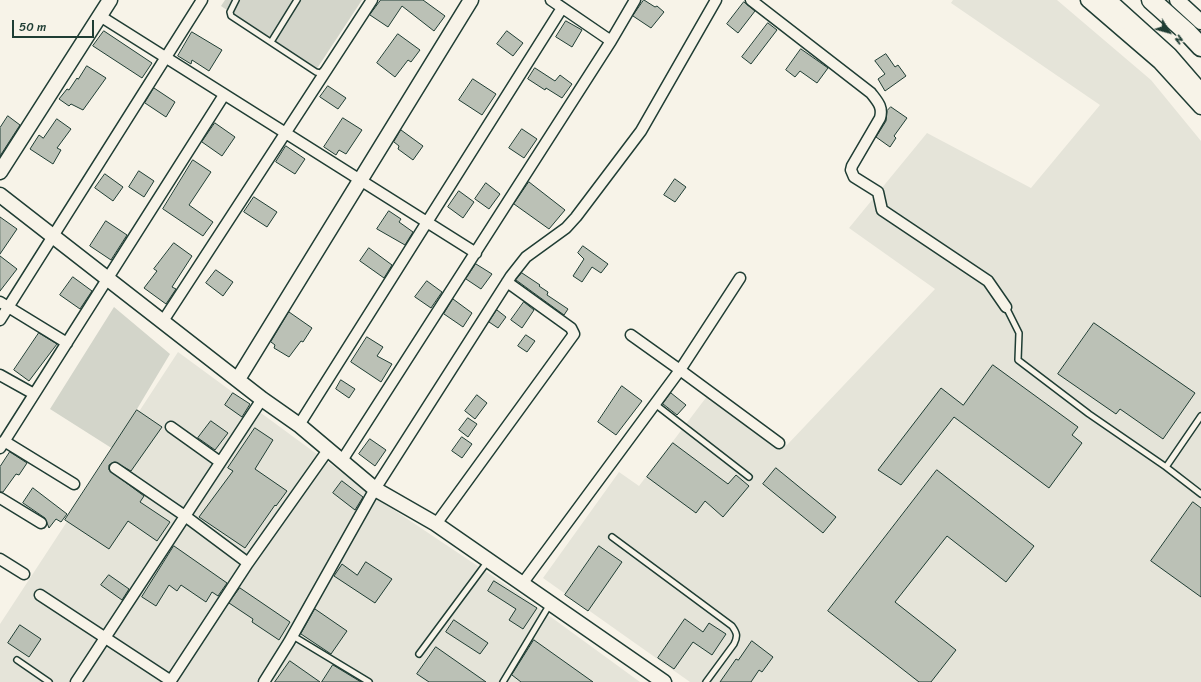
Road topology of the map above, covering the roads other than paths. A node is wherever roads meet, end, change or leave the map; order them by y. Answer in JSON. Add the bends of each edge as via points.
{"nodes":[{"id":1,"x":110,"y":0,"type":"edge"},
{"id":2,"x":202,"y":0,"type":"edge"},
{"id":3,"x":236,"y":0,"type":"edge"},
{"id":4,"x":297,"y":0,"type":"edge"},
{"id":5,"x":370,"y":0,"type":"edge"},
{"id":6,"x":471,"y":0,"type":"edge"},
{"id":7,"x":551,"y":0,"type":"edge"},
{"id":8,"x":635,"y":0,"type":"edge"},
{"id":9,"x":716,"y":0,"type":"edge"},
{"id":10,"x":751,"y":0,"type":"edge"},
{"id":11,"x":1088,"y":0,"type":"edge"},
{"id":12,"x":1106,"y":0,"type":"edge"},
{"id":13,"x":1151,"y":0,"type":"edge"},
{"id":14,"x":1177,"y":0,"type":"edge"},
{"id":15,"x":562,"y":8,"type":"junction"},
{"id":16,"x":100,"y":16,"type":"junction"},
{"id":17,"x":1201,"y":22,"type":"edge"},
{"id":18,"x":612,"y":41,"type":"junction"},
{"id":19,"x":271,"y":42,"type":"junction"},
{"id":20,"x":1201,"y":47,"type":"edge"},
{"id":21,"x":166,"y":58,"type":"junction"},
{"id":22,"x":1201,"y":94,"type":"edge"},
{"id":23,"x":224,"y":95,"type":"junction"},
{"id":24,"x":1201,"y":107,"type":"edge"},
{"id":25,"x":284,"y":133,"type":"junction"},
{"id":26,"x":0,"y":172,"type":"edge"},
{"id":27,"x":361,"y":182,"type":"junction"},
{"id":28,"x":0,"y":195,"type":"edge"},
{"id":29,"x":426,"y":223,"type":"junction"},
{"id":30,"x":53,"y":236,"type":"junction"},
{"id":31,"x":476,"y":253,"type":"junction"},
{"id":32,"x":108,"y":278,"type":"junction"},
{"id":33,"x":740,"y":278,"type":"dead end"},
{"id":34,"x":507,"y":282,"type":"junction"},
{"id":35,"x":4,"y":305,"type":"edge"},
{"id":36,"x":1006,"y":307,"type":"joint"},
{"id":37,"x":0,"y":320,"type":"edge"},
{"id":38,"x":163,"y":321,"type":"junction"},
{"id":39,"x":631,"y":335,"type":"dead end"},
{"id":40,"x":67,"y":343,"type":"junction"},
{"id":41,"x":680,"y":370,"type":"junction"},
{"id":42,"x":0,"y":375,"type":"edge"},
{"id":43,"x":238,"y":379,"type":"junction"},
{"id":44,"x":34,"y":394,"type":"junction"},
{"id":45,"x":262,"y":399,"type":"junction"},
{"id":46,"x":655,"y":404,"type":"junction"},
{"id":47,"x":1201,"y":416,"type":"edge"},
{"id":48,"x":299,"y":424,"type":"junction"},
{"id":49,"x":171,"y":427,"type":"dead end"},
{"id":50,"x":779,"y":443,"type":"dead end"},
{"id":51,"x":2,"y":445,"type":"edge"},
{"id":52,"x":328,"y":450,"type":"junction"},
{"id":53,"x":220,"y":462,"type":"junction"},
{"id":54,"x":341,"y":462,"type":"junction"},
{"id":55,"x":1166,"y":467,"type":"junction"},
{"id":56,"x":115,"y":468,"type":"dead end"},
{"id":57,"x":749,"y":477,"type":"dead end"},
{"id":58,"x":74,"y":484,"type":"dead end"},
{"id":59,"x":374,"y":489,"type":"junction"},
{"id":60,"x":1201,"y":494,"type":"edge"},
{"id":61,"x":0,"y":498,"type":"edge"},
{"id":62,"x":185,"y":516,"type":"junction"},
{"id":63,"x":42,"y":523,"type":"dead end"},
{"id":64,"x":436,"y":524,"type":"junction"},
{"id":65,"x":612,"y":537,"type":"dead end"},
{"id":66,"x":0,"y":559,"type":"edge"},
{"id":67,"x":488,"y":560,"type":"junction"},
{"id":68,"x":248,"y":564,"type":"junction"},
{"id":69,"x":24,"y":574,"type":"dead end"},
{"id":70,"x":522,"y":584,"type":"junction"},
{"id":71,"x":40,"y":595,"type":"dead end"},
{"id":72,"x":550,"y":603,"type":"junction"},
{"id":73,"x":293,"y":636,"type":"junction"},
{"id":74,"x":105,"y":637,"type":"junction"},
{"id":75,"x":420,"y":654,"type":"dead end"},
{"id":76,"x":17,"y":660,"type":"dead end"},
{"id":77,"x":49,"y":682,"type":"edge"},
{"id":78,"x":76,"y":682,"type":"edge"},
{"id":79,"x":171,"y":682,"type":"edge"},
{"id":80,"x":264,"y":682,"type":"edge"},
{"id":81,"x":369,"y":682,"type":"edge"},
{"id":82,"x":503,"y":682,"type":"edge"},
{"id":83,"x":664,"y":682,"type":"edge"},
{"id":84,"x":706,"y":682,"type":"edge"}],
"edges":[{"from":1,"to":16,"type":"street"},
{"from":2,"to":21,"type":"street"},
{"from":3,"to":19,"type":"lane","via":[[230,16]]},
{"from":4,"to":19,"type":"lane"},
{"from":5,"to":19,"type":"lane","via":[[322,73],[316,72]]},
{"from":5,"to":25,"type":"street"},
{"from":6,"to":27,"type":"street"},
{"from":7,"to":15,"type":"street"},
{"from":8,"to":18,"type":"street"},
{"from":9,"to":34,"type":"street","via":[[640,131],[576,217],[566,228],[526,257]]},
{"from":10,"to":36,"type":"street","via":[[871,93],[880,105],[880,118],[852,166],[854,177],[878,192],[882,210],[988,281]]},
{"from":11,"to":24,"type":"street","via":[[1160,62]]},
{"from":12,"to":22,"type":"highway","via":[[1168,56]]},
{"from":13,"to":20,"type":"highway"},
{"from":14,"to":17,"type":"street"},
{"from":15,"to":18,"type":"street"},
{"from":15,"to":29,"type":"street"},
{"from":16,"to":21,"type":"street"},
{"from":16,"to":26,"type":"street"},
{"from":18,"to":31,"type":"street"},
{"from":21,"to":23,"type":"street"},
{"from":21,"to":30,"type":"street"},
{"from":23,"to":25,"type":"street"},
{"from":23,"to":32,"type":"street"},
{"from":25,"to":27,"type":"street"},
{"from":25,"to":38,"type":"street"},
{"from":27,"to":29,"type":"street"},
{"from":27,"to":43,"type":"street"},
{"from":28,"to":30,"type":"street"},
{"from":29,"to":31,"type":"street"},
{"from":29,"to":48,"type":"street"},
{"from":30,"to":32,"type":"street"},
{"from":30,"to":35,"type":"street"},
{"from":31,"to":54,"type":"street"},
{"from":32,"to":38,"type":"street"},
{"from":32,"to":40,"type":"street"},
{"from":33,"to":41,"type":"street"},
{"from":34,"to":59,"type":"street"},
{"from":34,"to":64,"type":"street","via":[[571,328],[574,334]]},
{"from":35,"to":37,"type":"street"},
{"from":35,"to":40,"type":"street"},
{"from":36,"to":55,"type":"lane","via":[[1019,333],[1018,360],[1089,414]]},
{"from":38,"to":43,"type":"street"},
{"from":39,"to":41,"type":"street"},
{"from":40,"to":44,"type":"street"},
{"from":41,"to":46,"type":"street"},
{"from":41,"to":50,"type":"street"},
{"from":42,"to":44,"type":"street"},
{"from":43,"to":45,"type":"street"},
{"from":44,"to":51,"type":"street"},
{"from":45,"to":48,"type":"street"},
{"from":45,"to":53,"type":"street"},
{"from":46,"to":57,"type":"lane"},
{"from":46,"to":70,"type":"street"},
{"from":47,"to":55,"type":"lane"},
{"from":48,"to":52,"type":"street"},
{"from":49,"to":53,"type":"street"},
{"from":51,"to":58,"type":"street"},
{"from":52,"to":54,"type":"street"},
{"from":52,"to":68,"type":"street"},
{"from":53,"to":62,"type":"street"},
{"from":54,"to":59,"type":"street"},
{"from":55,"to":60,"type":"lane"},
{"from":56,"to":62,"type":"street"},
{"from":59,"to":64,"type":"street"},
{"from":59,"to":73,"type":"street"},
{"from":61,"to":63,"type":"street"},
{"from":62,"to":68,"type":"street"},
{"from":62,"to":74,"type":"street"},
{"from":64,"to":67,"type":"street"},
{"from":65,"to":84,"type":"lane","via":[[736,631],[737,638],[734,644]]},
{"from":66,"to":69,"type":"street"},
{"from":67,"to":70,"type":"street"},
{"from":67,"to":75,"type":"lane"},
{"from":68,"to":79,"type":"street"},
{"from":70,"to":72,"type":"street"},
{"from":71,"to":74,"type":"street"},
{"from":72,"to":82,"type":"lane"},
{"from":72,"to":83,"type":"street"},
{"from":73,"to":80,"type":"street"},
{"from":73,"to":81,"type":"lane"},
{"from":74,"to":78,"type":"street"},
{"from":74,"to":79,"type":"street"},
{"from":76,"to":77,"type":"lane"}]}
